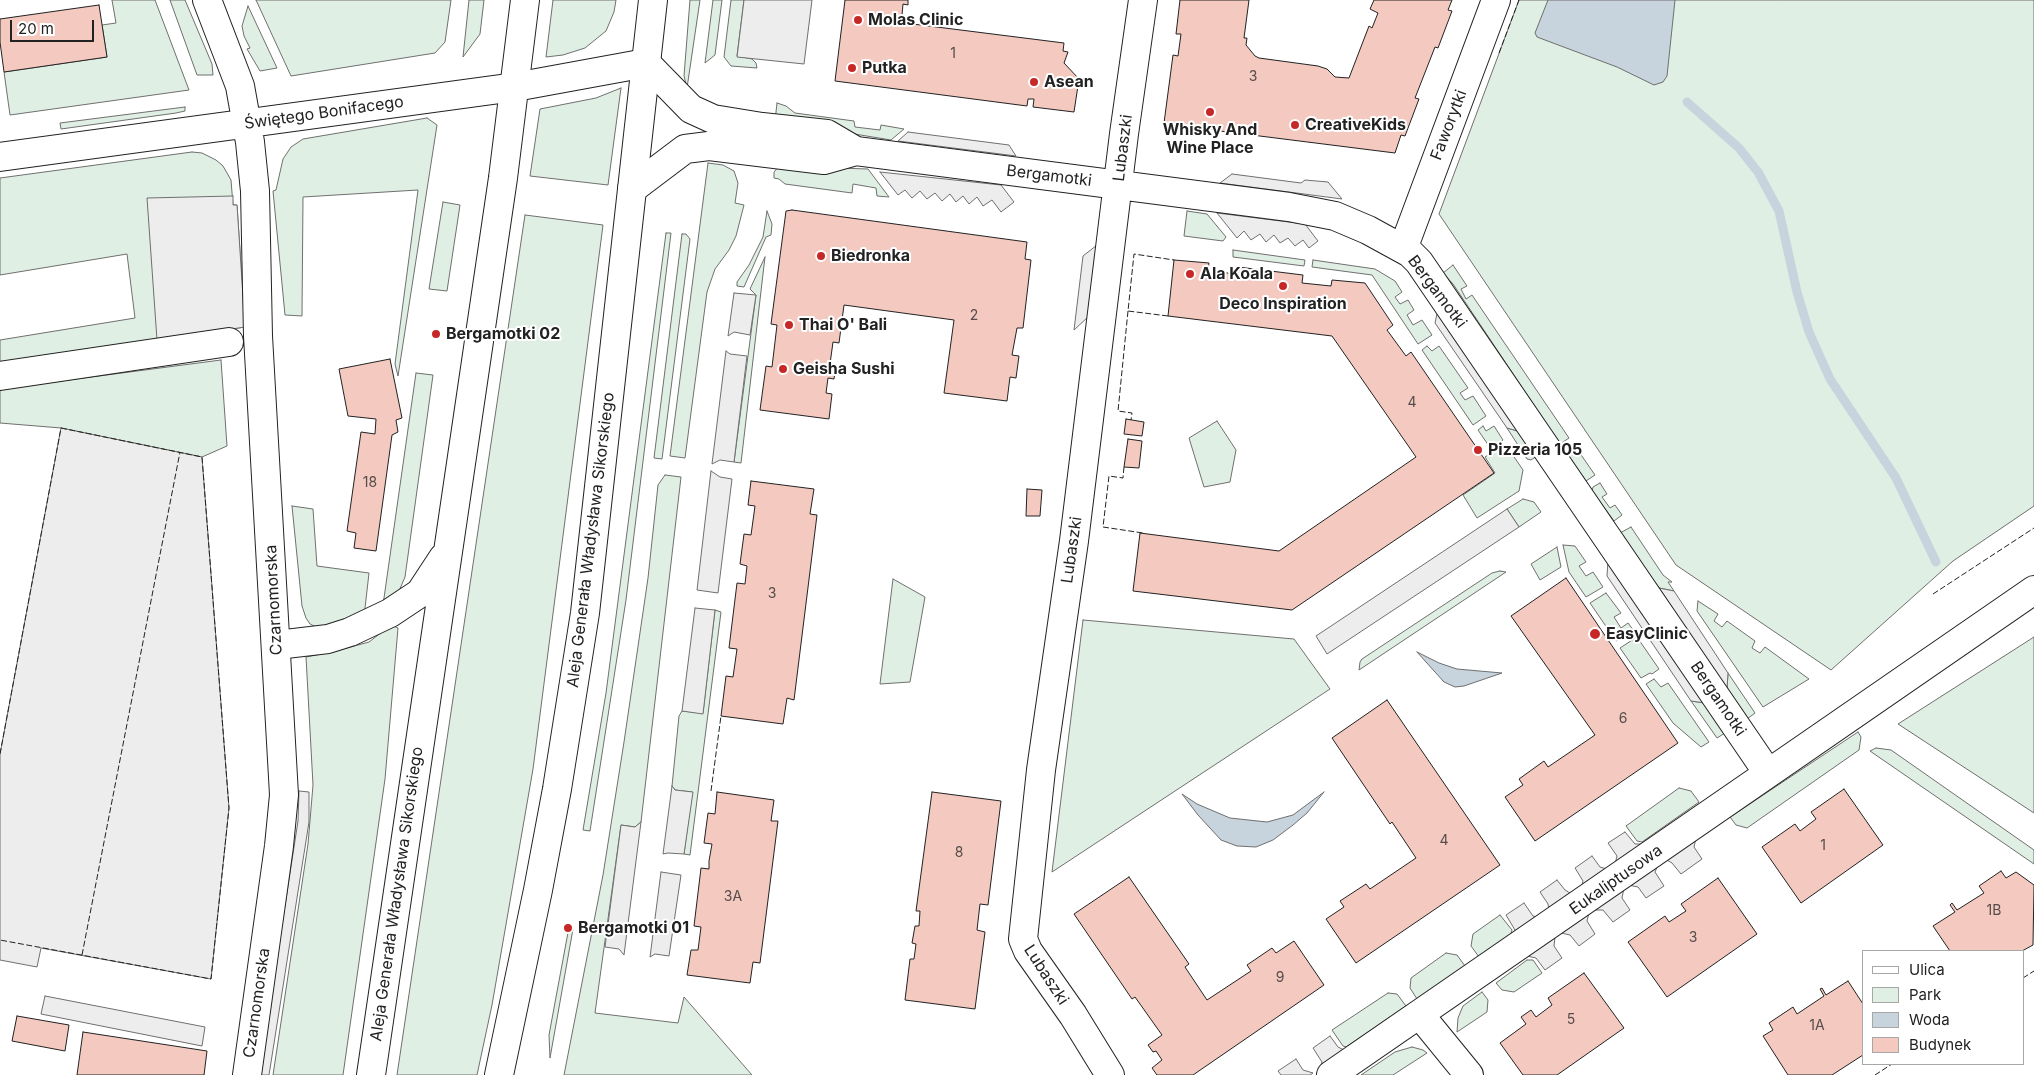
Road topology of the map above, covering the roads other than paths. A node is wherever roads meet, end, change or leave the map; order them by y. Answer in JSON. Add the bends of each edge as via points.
{"nodes":[{"id":1,"x":207,"y":0,"type":"edge"},
{"id":2,"x":525,"y":0,"type":"edge"},
{"id":3,"x":653,"y":0,"type":"edge"},
{"id":4,"x":1143,"y":0,"type":"edge"},
{"id":5,"x":1496,"y":0,"type":"edge"},
{"id":6,"x":646,"y":63,"type":"junction"},
{"id":7,"x":515,"y":87,"type":"junction"},
{"id":8,"x":247,"y":124,"type":"junction"},
{"id":9,"x":856,"y":151,"type":"junction"},
{"id":10,"x":0,"y":157,"type":"edge"},
{"id":11,"x":1118,"y":185,"type":"junction"},
{"id":12,"x":632,"y":189,"type":"junction"},
{"id":13,"x":1403,"y":249,"type":"junction"},
{"id":14,"x":229,"y":342,"type":"dead end"},
{"id":15,"x":0,"y":376,"type":"edge"},
{"id":16,"x":447,"y":552,"type":"junction"},
{"id":17,"x":2034,"y":590,"type":"edge"},
{"id":18,"x":277,"y":645,"type":"junction"},
{"id":19,"x":1768,"y":773,"type":"junction"},
{"id":20,"x":1420,"y":1015,"type":"junction"},
{"id":21,"x":247,"y":1075,"type":"edge"},
{"id":22,"x":370,"y":1075,"type":"edge"},
{"id":23,"x":499,"y":1075,"type":"edge"},
{"id":24,"x":1110,"y":1075,"type":"edge"},
{"id":25,"x":1331,"y":1075,"type":"edge"},
{"id":26,"x":1468,"y":1075,"type":"edge"}],
"edges":[{"from":1,"to":8,"type":"street","name":"Czarnomorska","via":[[240,86]]},
{"from":2,"to":7,"type":"street","name":"Aleja Generała Władysława Sikorskiego"},
{"from":3,"to":6,"type":"street","name":"Aleja Generała Władysława Sikorskiego"},
{"from":4,"to":11,"type":"street","name":"Lubaszki"},
{"from":5,"to":13,"type":"street","name":"Faworytki"},
{"from":6,"to":7,"type":"street","name":"Świętego Bonifacego"},
{"from":6,"to":9,"type":"street","name":"Bergamotki","via":[[691,109],[713,119],[762,128],[827,134]]},
{"from":6,"to":12,"type":"street","name":"Aleja Generała Władysława Sikorskiego"},
{"from":7,"to":8,"type":"street","name":"Świętego Bonifacego"},
{"from":7,"to":16,"type":"street","name":"Aleja Generała Władysława Sikorskiego"},
{"from":8,"to":10,"type":"street","name":"Świętego Bonifacego"},
{"from":8,"to":18,"type":"street","name":"Czarnomorska","via":[[256,210],[258,336]]},
{"from":9,"to":11,"type":"street","name":"Bergamotki"},
{"from":9,"to":12,"type":"street","name":"Bergamotki","via":[[824,160],[709,146],[685,150]]},
{"from":11,"to":13,"type":"street","name":"Bergamotki","via":[[1312,211],[1346,220]]},
{"from":11,"to":24,"type":"street","name":"Lubaszki","via":[[1074,541],[1041,770],[1024,939],[1028,951]]},
{"from":12,"to":23,"type":"street","name":"Aleja Generała Władysława Sikorskiego","via":[[585,613],[557,789]]},
{"from":13,"to":19,"type":"street","name":"Bergamotki","via":[[1419,262],[1443,296]]},
{"from":14,"to":15,"type":"street"},
{"from":16,"to":18,"type":"street","via":[[420,593],[390,613],[328,639]]},
{"from":16,"to":22,"type":"street","name":"Aleja Generała Władysława Sikorskiego"},
{"from":17,"to":19,"type":"street","name":"Eukaliptusowa"},
{"from":18,"to":21,"type":"street","name":"Czarnomorska","via":[[284,795]]},
{"from":19,"to":20,"type":"street","name":"Eukaliptusowa"},
{"from":20,"to":25,"type":"street","name":"Eukaliptusowa"},
{"from":20,"to":26,"type":"street"}]}
